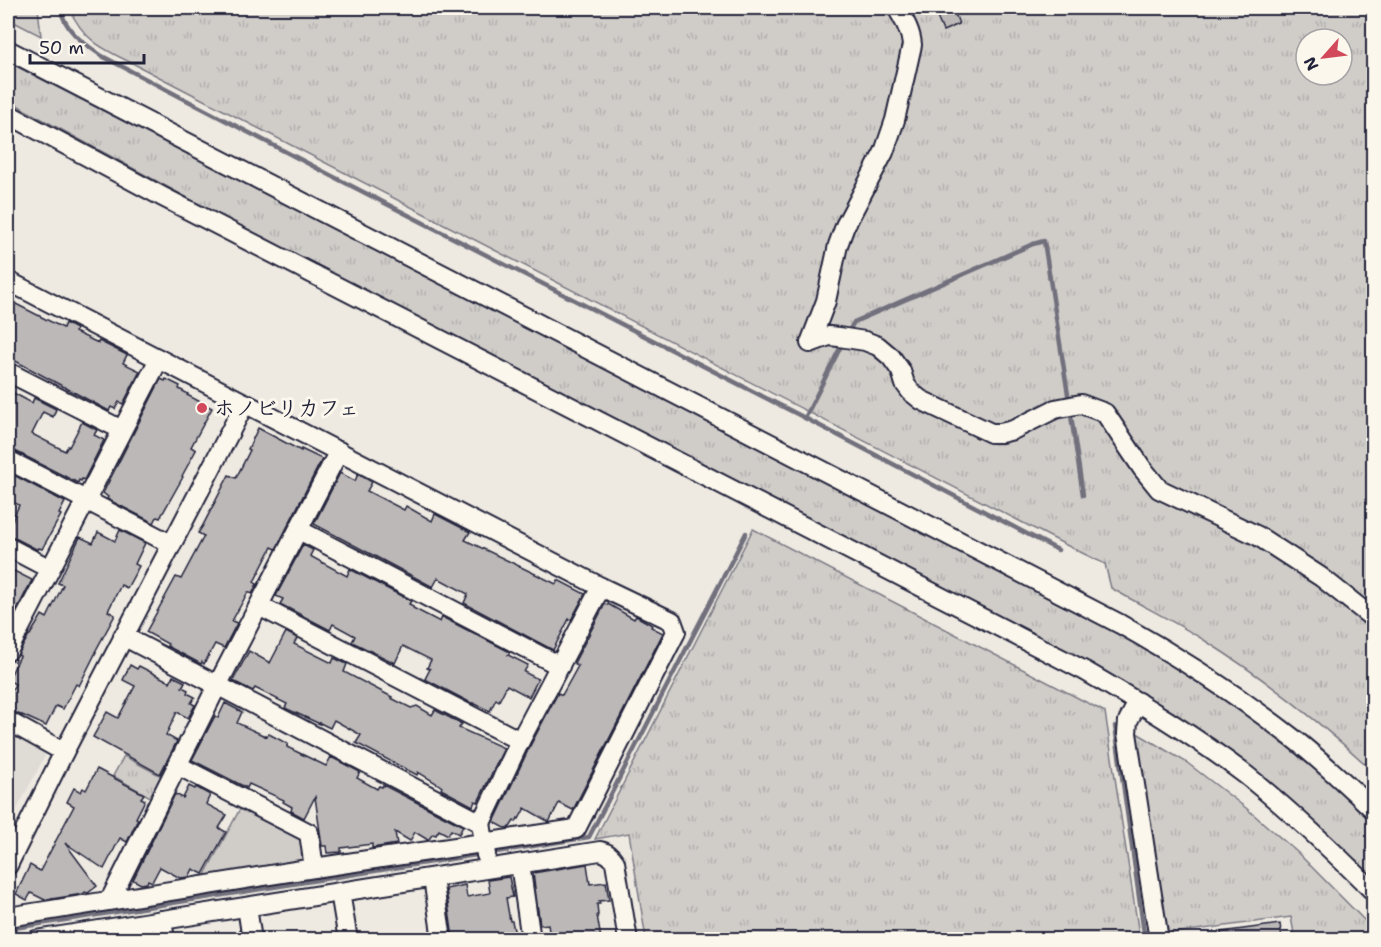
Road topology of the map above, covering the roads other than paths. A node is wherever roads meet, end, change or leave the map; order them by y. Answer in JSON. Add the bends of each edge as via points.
{"nodes":[{"id":1,"x":897,"y":8,"type":"edge"},
{"id":2,"x":8,"y":50,"type":"edge"},
{"id":3,"x":8,"y":114,"type":"edge"},
{"id":4,"x":8,"y":280,"type":"edge"},
{"id":5,"x":159,"y":358,"type":"junction"},
{"id":6,"x":8,"y":372,"type":"edge"},
{"id":7,"x":245,"y":403,"type":"junction"},
{"id":8,"x":122,"y":430,"type":"junction"},
{"id":9,"x":339,"y":451,"type":"junction"},
{"id":10,"x":8,"y":460,"type":"edge"},
{"id":11,"x":86,"y":500,"type":"junction"},
{"id":12,"x":299,"y":530,"type":"junction"},
{"id":13,"x":171,"y":544,"type":"junction"},
{"id":14,"x":8,"y":547,"type":"edge"},
{"id":15,"x":50,"y":569,"type":"junction"},
{"id":16,"x":601,"y":587,"type":"junction"},
{"id":17,"x":259,"y":606,"type":"junction"},
{"id":18,"x":1374,"y":619,"type":"edge"},
{"id":19,"x":123,"y":636,"type":"junction"},
{"id":20,"x":10,"y":641,"type":"edge"},
{"id":21,"x":560,"y":666,"type":"junction"},
{"id":22,"x":217,"y":686,"type":"junction"},
{"id":23,"x":1138,"y":702,"type":"junction"},
{"id":24,"x":8,"y":721,"type":"edge"},
{"id":25,"x":520,"y":741,"type":"junction"},
{"id":26,"x":64,"y":752,"type":"junction"},
{"id":27,"x":179,"y":766,"type":"junction"},
{"id":28,"x":1374,"y":810,"type":"edge"},
{"id":29,"x":481,"y":823,"type":"junction"},
{"id":30,"x":486,"y":855,"type":"junction"},
{"id":31,"x":520,"y":864,"type":"junction"},
{"id":32,"x":8,"y":865,"type":"edge"},
{"id":33,"x":314,"y":868,"type":"junction"},
{"id":34,"x":433,"y":878,"type":"junction"},
{"id":35,"x":340,"y":892,"type":"junction"},
{"id":36,"x":1374,"y":892,"type":"edge"},
{"id":37,"x":110,"y":900,"type":"junction"},
{"id":38,"x":247,"y":907,"type":"junction"},
{"id":39,"x":8,"y":916,"type":"edge"},
{"id":40,"x":162,"y":920,"type":"junction"},
{"id":41,"x":80,"y":936,"type":"edge"},
{"id":42,"x":36,"y":939,"type":"edge"},
{"id":43,"x":165,"y":939,"type":"edge"},
{"id":44,"x":252,"y":939,"type":"edge"},
{"id":45,"x":348,"y":939,"type":"edge"},
{"id":46,"x":442,"y":939,"type":"edge"},
{"id":47,"x":531,"y":939,"type":"edge"},
{"id":48,"x":628,"y":939,"type":"edge"},
{"id":49,"x":1159,"y":939,"type":"edge"}],
"edges":[{"from":1,"to":18,"type":"street","via":[[908,27],[912,45],[895,120],[884,152],[845,226],[826,301],[810,343],[829,336],[879,346],[921,400],[991,433],[1013,430],[1055,409],[1081,405],[1105,413],[1160,489],[1258,536],[1321,577]]},
{"from":2,"to":28,"type":"street","via":[[1162,647],[1295,740]]},
{"from":3,"to":23,"type":"street"},
{"from":4,"to":5,"type":"street"},
{"from":5,"to":7,"type":"street"},
{"from":5,"to":8,"type":"street"},
{"from":6,"to":8,"type":"street"},
{"from":7,"to":9,"type":"street"},
{"from":7,"to":13,"type":"street"},
{"from":8,"to":11,"type":"street"},
{"from":9,"to":12,"type":"street"},
{"from":9,"to":16,"type":"street"},
{"from":10,"to":11,"type":"street"},
{"from":11,"to":13,"type":"street"},
{"from":11,"to":15,"type":"street"},
{"from":12,"to":17,"type":"street"},
{"from":12,"to":21,"type":"street"},
{"from":13,"to":19,"type":"street"},
{"from":14,"to":15,"type":"street"},
{"from":15,"to":20,"type":"street"},
{"from":16,"to":21,"type":"street"},
{"from":16,"to":30,"type":"street","via":[[672,621],[676,632],[576,829]]},
{"from":17,"to":22,"type":"street"},
{"from":17,"to":25,"type":"street"},
{"from":19,"to":22,"type":"street"},
{"from":19,"to":26,"type":"street"},
{"from":21,"to":25,"type":"street"},
{"from":22,"to":27,"type":"street"},
{"from":22,"to":29,"type":"street"},
{"from":23,"to":36,"type":"street","via":[[1246,775]]},
{"from":23,"to":49,"type":"street","via":[[1128,720],[1127,733]]},
{"from":24,"to":26,"type":"street"},
{"from":25,"to":29,"type":"street"},
{"from":26,"to":32,"type":"street"},
{"from":27,"to":33,"type":"street","via":[[309,833]]},
{"from":27,"to":37,"type":"street"},
{"from":29,"to":30,"type":"street"},
{"from":30,"to":31,"type":"street"},
{"from":30,"to":33,"type":"street"},
{"from":30,"to":34,"type":"street"},
{"from":31,"to":47,"type":"street"},
{"from":31,"to":48,"type":"street","via":[[600,851],[611,856]]},
{"from":33,"to":37,"type":"street"},
{"from":34,"to":35,"type":"street"},
{"from":34,"to":46,"type":"street"},
{"from":35,"to":38,"type":"street"},
{"from":35,"to":45,"type":"street"},
{"from":37,"to":39,"type":"street"},
{"from":38,"to":40,"type":"street"},
{"from":38,"to":44,"type":"street"},
{"from":40,"to":41,"type":"street"},
{"from":40,"to":43,"type":"street"},
{"from":41,"to":42,"type":"street"}]}
